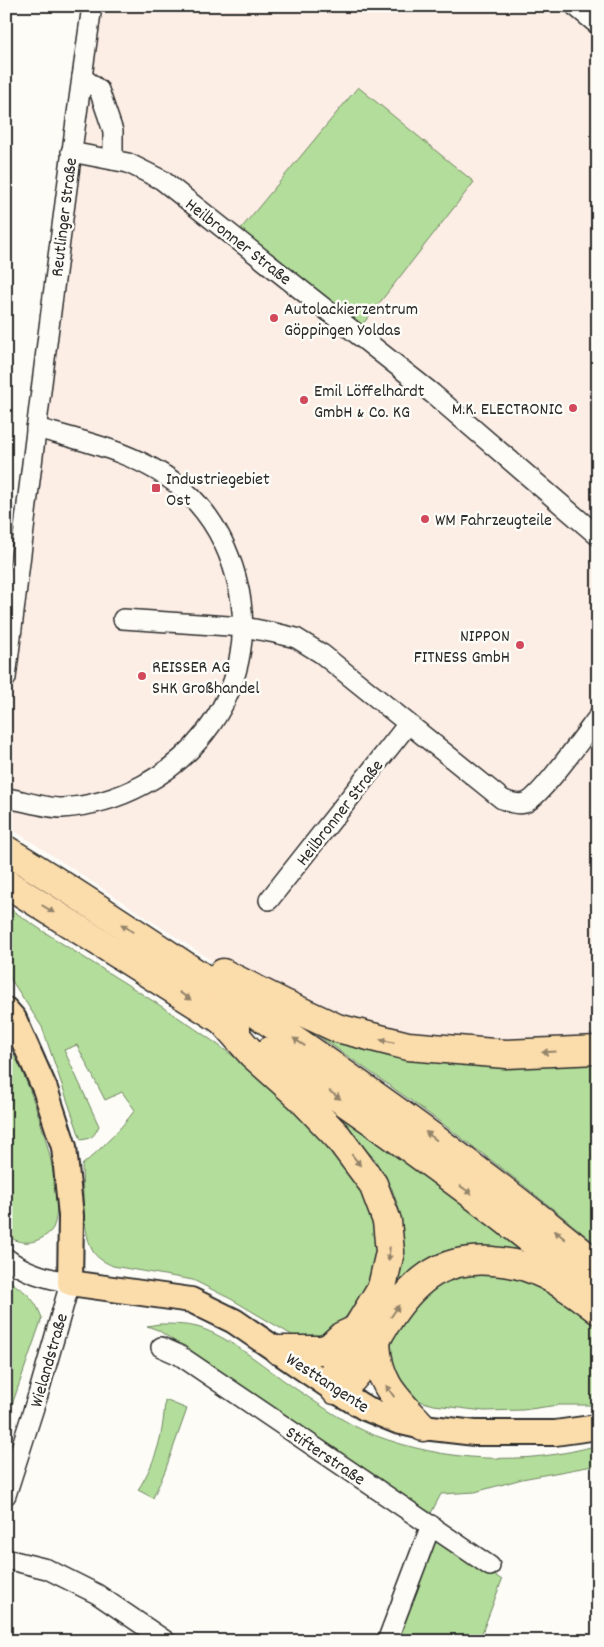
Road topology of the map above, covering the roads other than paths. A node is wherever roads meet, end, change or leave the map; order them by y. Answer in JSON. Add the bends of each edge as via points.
{"nodes":[{"id":1,"x":92,"y":6,"type":"edge"},
{"id":2,"x":575,"y":6,"type":"edge"},
{"id":3,"x":598,"y":25,"type":"edge"},
{"id":4,"x":82,"y":77,"type":"junction"},
{"id":5,"x":71,"y":152,"type":"junction"},
{"id":6,"x":113,"y":160,"type":"junction"},
{"id":7,"x":36,"y":428,"type":"junction"},
{"id":8,"x":598,"y":536,"type":"edge"},
{"id":9,"x":123,"y":619,"type":"dead end"},
{"id":10,"x":244,"y":627,"type":"junction"},
{"id":11,"x":6,"y":678,"type":"edge"},
{"id":12,"x":598,"y":717,"type":"edge"},
{"id":13,"x":408,"y":724,"type":"junction"},
{"id":14,"x":6,"y":798,"type":"edge"},
{"id":15,"x":6,"y":850,"type":"edge"},
{"id":16,"x":6,"y":883,"type":"edge"},
{"id":17,"x":269,"y":900,"type":"dead end"},
{"id":18,"x":167,"y":954,"type":"junction"},
{"id":19,"x":6,"y":1010,"type":"edge"},
{"id":20,"x":221,"y":1019,"type":"junction"},
{"id":21,"x":598,"y":1050,"type":"edge"},
{"id":22,"x":6,"y":1258,"type":"edge"},
{"id":23,"x":598,"y":1266,"type":"edge"},
{"id":24,"x":70,"y":1283,"type":"junction"},
{"id":25,"x":598,"y":1295,"type":"edge"},
{"id":26,"x":598,"y":1310,"type":"edge"},
{"id":27,"x":366,"y":1336,"type":"junction"},
{"id":28,"x":161,"y":1347,"type":"dead end"},
{"id":29,"x":278,"y":1350,"type":"junction"},
{"id":30,"x":335,"y":1390,"type":"junction"},
{"id":31,"x":423,"y":1427,"type":"junction"},
{"id":32,"x":598,"y":1427,"type":"edge"},
{"id":33,"x":6,"y":1495,"type":"edge"},
{"id":34,"x":431,"y":1525,"type":"junction"},
{"id":35,"x":6,"y":1559,"type":"edge"},
{"id":36,"x":490,"y":1566,"type":"dead end"},
{"id":37,"x":166,"y":1641,"type":"edge"},
{"id":38,"x":387,"y":1641,"type":"edge"}],
"edges":[{"from":1,"to":4,"type":"street","name":"Reutlinger Straße"},
{"from":2,"to":3,"type":"street"},
{"from":4,"to":5,"type":"street","name":"Reutlinger Straße"},
{"from":4,"to":6,"type":"street","via":[[99,90],[113,131]]},
{"from":5,"to":6,"type":"street","name":"Heilbronner Straße"},
{"from":5,"to":7,"type":"street","name":"Reutlinger Straße"},
{"from":6,"to":8,"type":"street","name":"Heilbronner Straße","via":[[128,163],[162,180],[433,394]]},
{"from":7,"to":10,"type":"street","via":[[106,448],[158,472],[184,490],[212,522],[226,548],[241,593]]},
{"from":7,"to":11,"type":"street","name":"Reutlinger Straße"},
{"from":9,"to":10,"type":"street"},
{"from":10,"to":13,"type":"street","via":[[296,638],[322,654]]},
{"from":10,"to":14,"type":"street","via":[[236,673],[218,714],[200,739],[156,779],[124,795],[60,808]]},
{"from":12,"to":13,"type":"street","via":[[540,792],[525,803],[513,804],[502,799]]},
{"from":13,"to":17,"type":"street","name":"Heilbronner Straße"},
{"from":18,"to":15,"type":"highway","one_way":true},
{"from":16,"to":20,"type":"highway","one_way":true},
{"from":21,"to":18,"type":"highway","one_way":true,"via":[[506,1054],[408,1046],[337,1028],[205,964]]},
{"from":23,"to":18,"type":"highway","one_way":true,"via":[[420,1127]]},
{"from":19,"to":24,"type":"main road","via":[[14,1019],[45,1089],[64,1147],[71,1216]]},
{"from":20,"to":25,"type":"highway","one_way":true,"via":[[407,1146],[499,1214]]},
{"from":20,"to":27,"type":"highway","one_way":true,"via":[[252,1054],[338,1137],[373,1184],[387,1221],[390,1252]]},
{"from":22,"to":24,"type":"street","via":[[18,1267]]},
{"from":24,"to":29,"type":"main road","name":"Westtangente","via":[[191,1300],[234,1321]]},
{"from":24,"to":33,"type":"street","name":"Wielandstraße"},
{"from":27,"to":26,"type":"highway","one_way":true,"via":[[378,1335],[404,1297],[422,1280],[455,1264],[478,1260],[525,1267],[553,1279]]},
{"from":27,"to":29,"type":"highway","via":[[342,1336],[322,1350]]},
{"from":27,"to":30,"type":"highway","via":[[357,1373],[343,1388]]},
{"from":31,"to":27,"type":"highway","one_way":true,"via":[[385,1384]]},
{"from":28,"to":34,"type":"street","name":"Stifterstraße","via":[[179,1355]]},
{"from":29,"to":30,"type":"main road","name":"Westtangente"},
{"from":30,"to":31,"type":"main road","name":"Westtangente","via":[[371,1411]]},
{"from":31,"to":32,"type":"main road","name":"Westtangente","via":[[474,1433],[555,1433]]},
{"from":34,"to":36,"type":"street","name":"Stifterstraße"},
{"from":34,"to":38,"type":"street"},
{"from":35,"to":37,"type":"street","via":[[47,1569],[90,1590]]}]}
